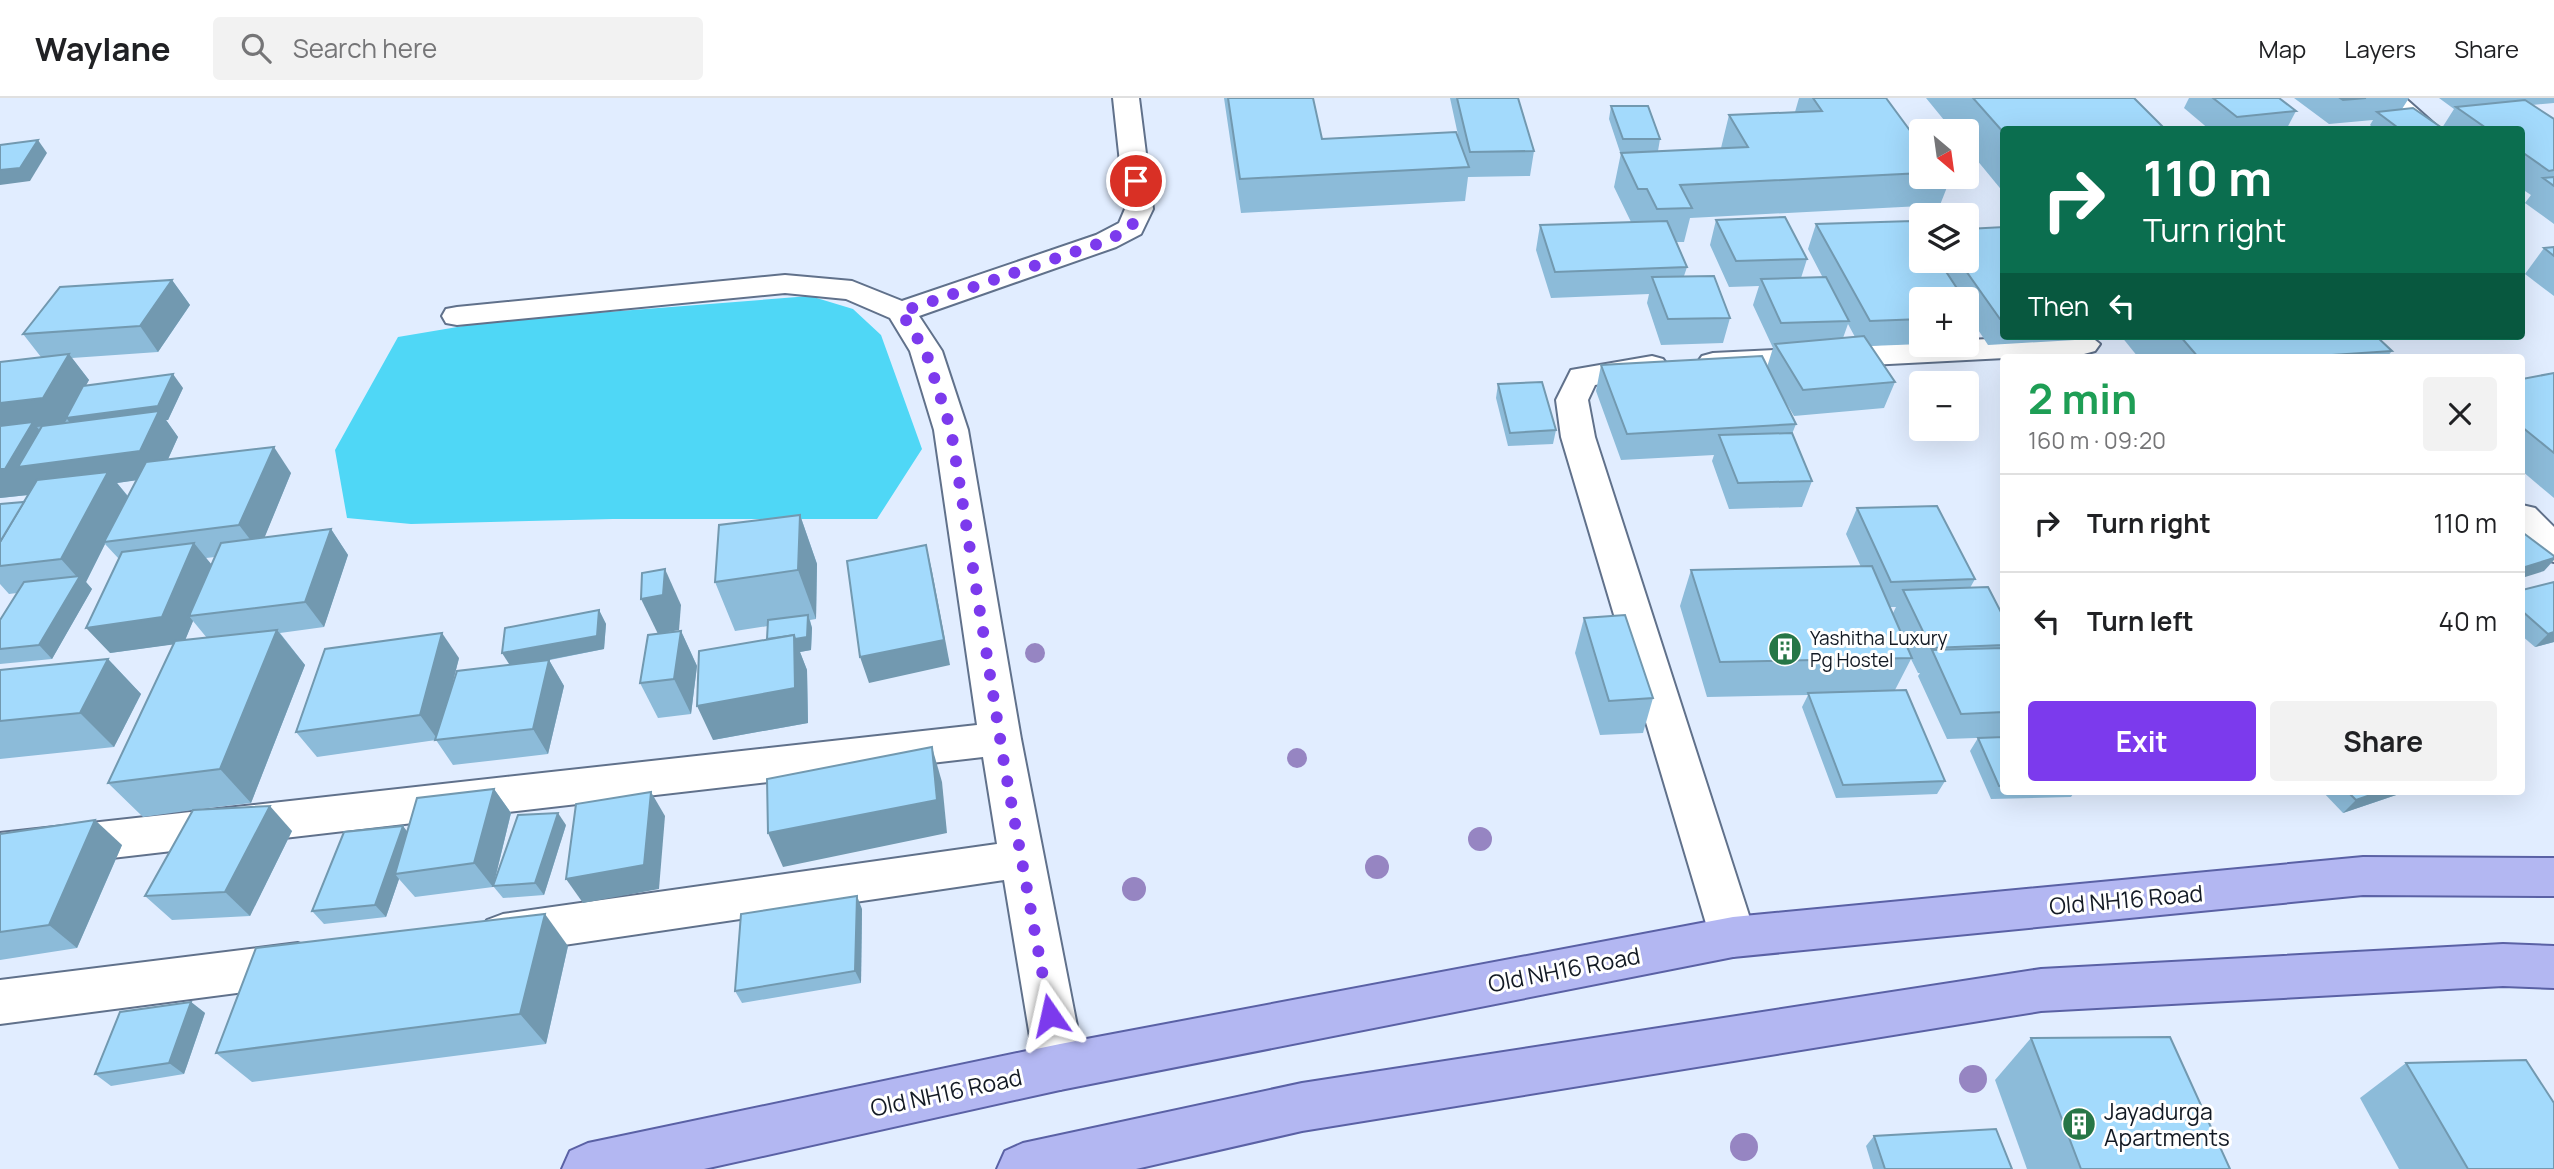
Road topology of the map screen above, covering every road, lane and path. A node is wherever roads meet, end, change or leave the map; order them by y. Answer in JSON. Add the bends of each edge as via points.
{"nodes":[{"id":1,"x":1126,"y":98,"type":"edge"},
{"id":2,"x":2389,"y":98,"type":"edge"},
{"id":3,"x":2423,"y":126,"type":"edge"},
{"id":4,"x":901,"y":312,"type":"junction"},
{"id":5,"x":457,"y":316,"type":"dead end"},
{"id":6,"x":2084,"y":344,"type":"dead end"},
{"id":7,"x":2525,"y":520,"type":"edge"},
{"id":8,"x":2554,"y":549,"type":"edge"},
{"id":9,"x":1000,"y":739,"type":"junction"},
{"id":10,"x":0,"y":852,"type":"edge"},
{"id":11,"x":1021,"y":859,"type":"junction"},
{"id":12,"x":2554,"y":877,"type":"edge"},
{"id":13,"x":1733,"y":937,"type":"junction"},
{"id":14,"x":468,"y":939,"type":"edge"},
{"id":15,"x":343,"y":957,"type":"edge"},
{"id":16,"x":2554,"y":967,"type":"edge"},
{"id":17,"x":0,"y":1002,"type":"edge"},
{"id":18,"x":1060,"y":1067,"type":"junction"},
{"id":19,"x":588,"y":1169,"type":"edge"},
{"id":20,"x":1023,"y":1169,"type":"edge"}],
"edges":[{"from":1,"to":4,"type":"street","via":[[1139,209],[1131,228],[1106,241]]},
{"from":2,"to":3,"type":"street"},
{"from":4,"to":5,"type":"street","via":[[852,290],[785,284]]},
{"from":4,"to":9,"type":"street","via":[[926,352],[951,430]]},
{"from":6,"to":13,"type":"street","via":[[1645,366],[1582,377],[1572,400],[1578,437]]},
{"from":7,"to":8,"type":"street"},
{"from":9,"to":10,"type":"street"},
{"from":9,"to":11,"type":"street"},
{"from":11,"to":14,"type":"street"},
{"from":11,"to":18,"type":"street"},
{"from":12,"to":13,"type":"main road","name":"Old NH16 Road","via":[[2363,876]]},
{"from":13,"to":18,"type":"main road","name":"Old NH16 Road"},
{"from":15,"to":17,"type":"street"},
{"from":16,"to":20,"type":"main road","via":[[2503,965],[2041,990],[1302,1107]]},
{"from":18,"to":19,"type":"main road","name":"Old NH16 Road"}]}
